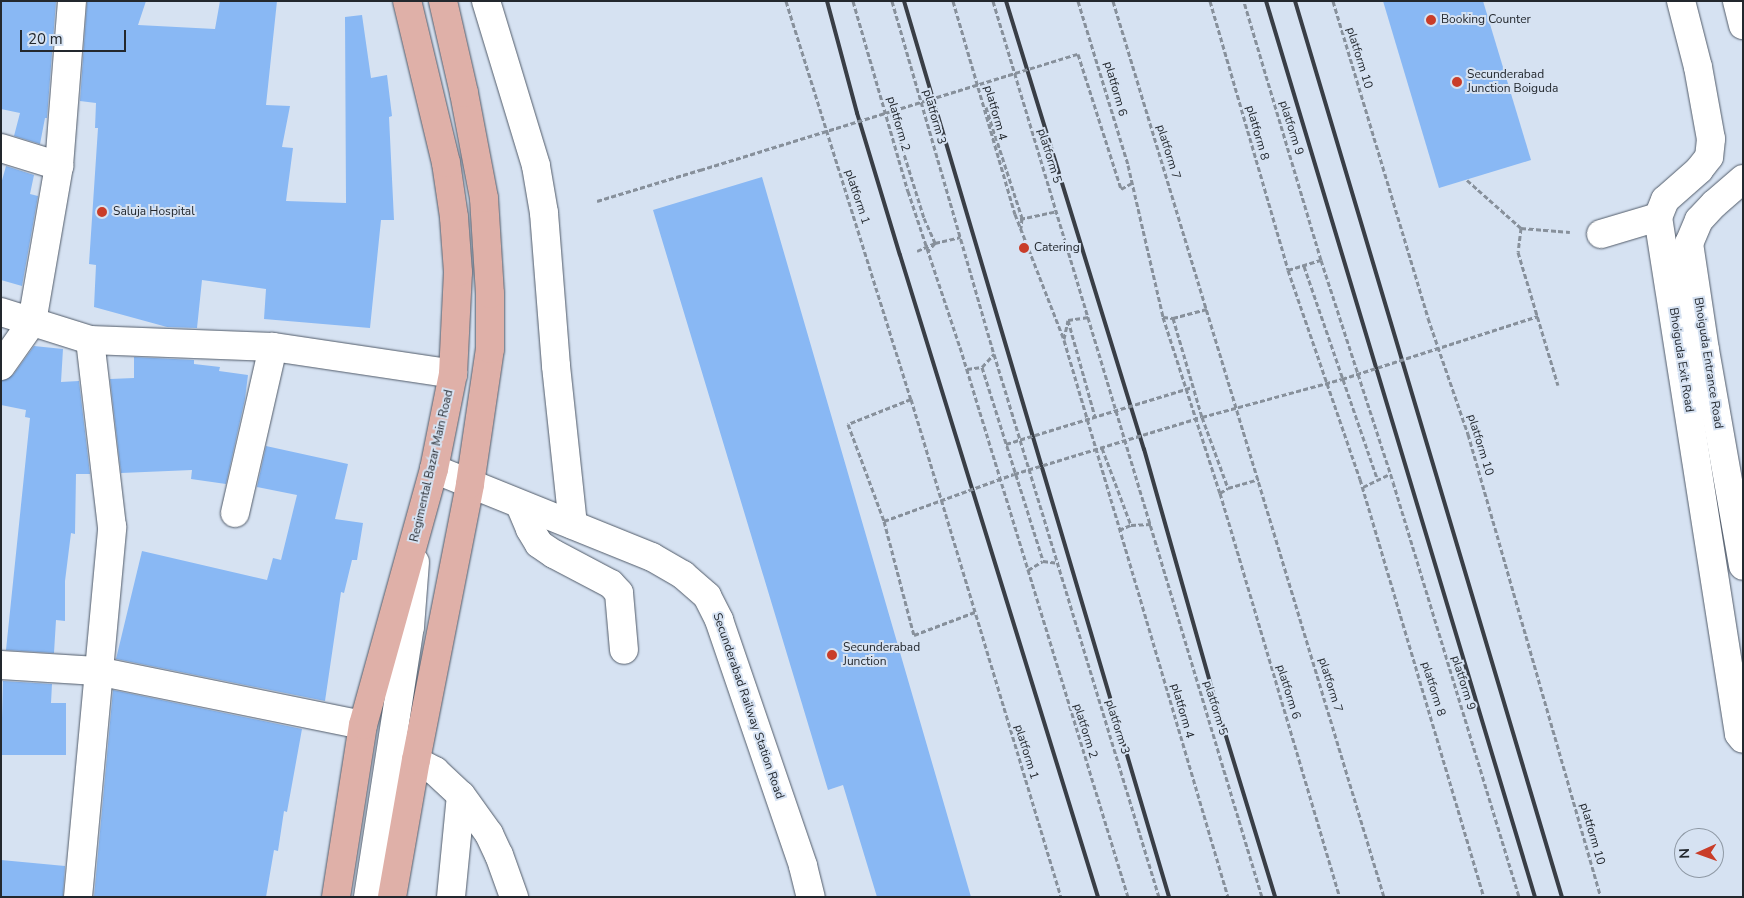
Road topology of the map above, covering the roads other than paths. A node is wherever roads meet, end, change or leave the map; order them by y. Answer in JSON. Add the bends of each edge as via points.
{"nodes":[{"id":1,"x":72,"y":1,"type":"edge"},
{"id":2,"x":407,"y":1,"type":"edge"},
{"id":3,"x":443,"y":1,"type":"edge"},
{"id":4,"x":486,"y":1,"type":"edge"},
{"id":5,"x":1681,"y":1,"type":"edge"},
{"id":6,"x":1737,"y":1,"type":"edge"},
{"id":7,"x":1743,"y":25,"type":"edge"},
{"id":8,"x":1,"y":148,"type":"edge"},
{"id":9,"x":59,"y":166,"type":"junction"},
{"id":10,"x":1743,"y":179,"type":"edge"},
{"id":11,"x":1658,"y":217,"type":"junction"},
{"id":12,"x":1601,"y":234,"type":"road end"},
{"id":13,"x":1,"y":312,"type":"edge"},
{"id":14,"x":32,"y":322,"type":"junction"},
{"id":15,"x":90,"y":340,"type":"junction"},
{"id":16,"x":272,"y":347,"type":"junction"},
{"id":17,"x":1,"y":366,"type":"edge"},
{"id":18,"x":453,"y":374,"type":"junction"},
{"id":19,"x":434,"y":469,"type":"junction"},
{"id":20,"x":470,"y":484,"type":"junction"},
{"id":21,"x":520,"y":504,"type":"junction"},
{"id":22,"x":236,"y":513,"type":"dead end"},
{"id":23,"x":573,"y":525,"type":"junction"},
{"id":24,"x":416,"y":532,"type":"junction"},
{"id":25,"x":1743,"y":566,"type":"edge"},
{"id":26,"x":624,"y":650,"type":"dead end"},
{"id":27,"x":1,"y":665,"type":"edge"},
{"id":28,"x":97,"y":671,"type":"junction"},
{"id":29,"x":363,"y":725,"type":"junction"},
{"id":30,"x":1743,"y":739,"type":"edge"},
{"id":31,"x":390,"y":749,"type":"junction"},
{"id":32,"x":416,"y":760,"type":"junction"},
{"id":33,"x":461,"y":794,"type":"junction"},
{"id":34,"x":499,"y":855,"type":"junction"},
{"id":35,"x":78,"y":897,"type":"edge"},
{"id":36,"x":336,"y":897,"type":"edge"},
{"id":37,"x":368,"y":897,"type":"edge"},
{"id":38,"x":392,"y":897,"type":"edge"},
{"id":39,"x":451,"y":897,"type":"edge"},
{"id":40,"x":504,"y":897,"type":"edge"},
{"id":41,"x":514,"y":897,"type":"edge"},
{"id":42,"x":811,"y":897,"type":"edge"}],
"edges":[{"from":1,"to":9,"type":"street"},
{"from":2,"to":18,"type":"main road","name":"Regimental Bazar Main Road","via":[[446,163],[454,217],[458,272]]},
{"from":3,"to":20,"type":"main road","via":[[477,158],[484,198],[488,258],[490,349]]},
{"from":4,"to":23,"type":"street","via":[[536,166],[545,222],[556,376]]},
{"from":5,"to":11,"type":"street","via":[[1711,139],[1709,157],[1700,170],[1665,200]]},
{"from":6,"to":7,"type":"street"},
{"from":8,"to":9,"type":"street"},
{"from":9,"to":14,"type":"street"},
{"from":10,"to":25,"type":"street","name":"Bhoiguda Entrance Road","via":[[1699,220],[1689,243]]},
{"from":11,"to":12,"type":"street"},
{"from":11,"to":30,"type":"street","name":"Bhoiguda Exit Road","via":[[1739,734]]},
{"from":13,"to":14,"type":"street"},
{"from":14,"to":15,"type":"street"},
{"from":14,"to":17,"type":"street"},
{"from":15,"to":16,"type":"street"},
{"from":15,"to":28,"type":"street","via":[[112,527]]},
{"from":16,"to":18,"type":"street"},
{"from":16,"to":22,"type":"street"},
{"from":18,"to":19,"type":"main road","name":"Regimental Bazar Main Road"},
{"from":19,"to":20,"type":"street","name":"Secunderabad Railway Station Road"},
{"from":19,"to":24,"type":"main road","name":"Regimental Bazar Main Road"},
{"from":20,"to":21,"type":"street","name":"Secunderabad Railway Station Road"},
{"from":20,"to":32,"type":"main road"},
{"from":21,"to":23,"type":"street","name":"Secunderabad Railway Station Road"},
{"from":21,"to":26,"type":"street","via":[[540,544],[611,584],[619,594]]},
{"from":23,"to":42,"type":"street","name":"Secunderabad Railway Station Road","via":[[652,557],[708,596],[720,620]]},
{"from":24,"to":29,"type":"main road","name":"Regimental Bazar Main Road"},
{"from":24,"to":31,"type":"street","via":[[410,627]]},
{"from":27,"to":28,"type":"street"},
{"from":28,"to":29,"type":"street"},
{"from":28,"to":35,"type":"street"},
{"from":29,"to":36,"type":"main road","name":"Regimental Bazar Main Road"},
{"from":31,"to":32,"type":"street"},
{"from":31,"to":37,"type":"street"},
{"from":32,"to":33,"type":"street","via":[[435,771]]},
{"from":32,"to":38,"type":"main road"},
{"from":33,"to":34,"type":"street","via":[[489,834]]},
{"from":33,"to":39,"type":"street"},
{"from":34,"to":40,"type":"street"},
{"from":34,"to":41,"type":"street"}]}
